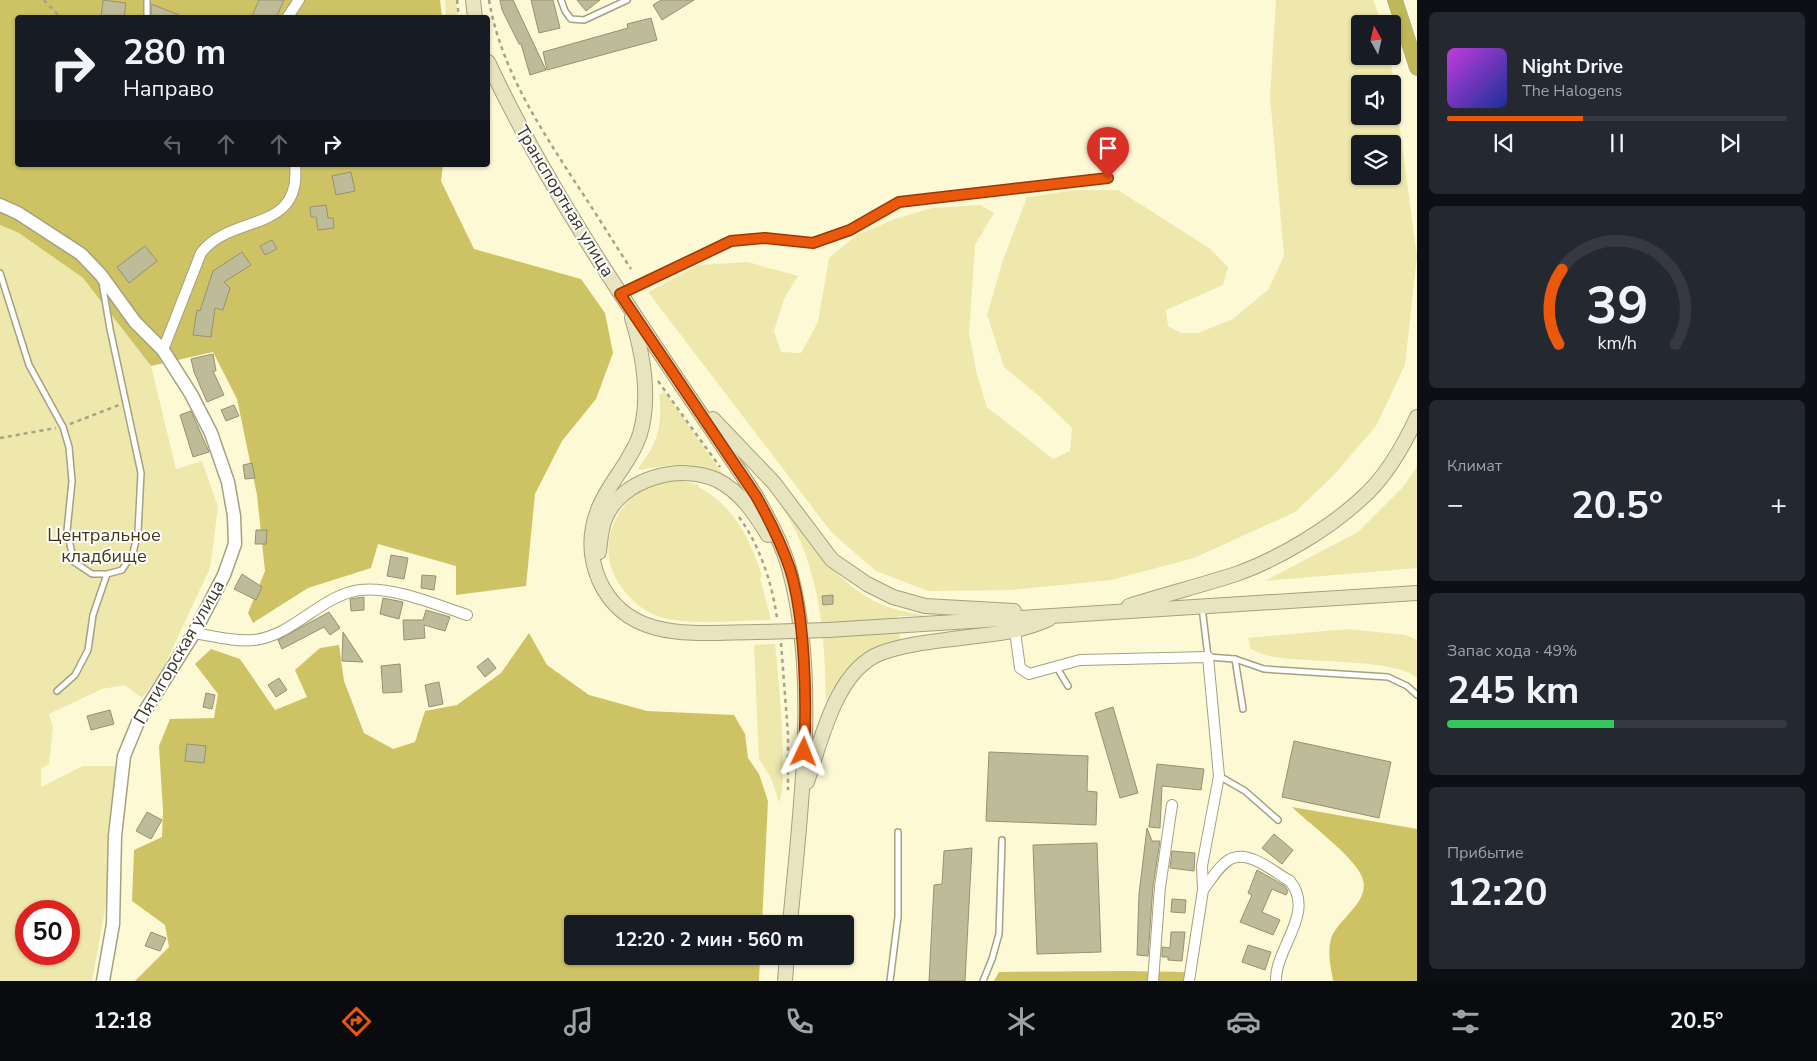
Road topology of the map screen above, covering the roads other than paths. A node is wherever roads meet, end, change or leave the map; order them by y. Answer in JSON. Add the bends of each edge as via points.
{"nodes":[{"id":1,"x":147,"y":0,"type":"edge"},
{"id":2,"x":299,"y":0,"type":"edge"},
{"id":3,"x":473,"y":0,"type":"edge"},
{"id":4,"x":561,"y":0,"type":"edge"},
{"id":5,"x":627,"y":0,"type":"edge"},
{"id":6,"x":1395,"y":0,"type":"edge"},
{"id":7,"x":147,"y":15,"type":"edge"},
{"id":8,"x":288,"y":15,"type":"edge"},
{"id":9,"x":475,"y":15,"type":"edge"},
{"id":10,"x":490,"y":66,"type":"edge"},
{"id":11,"x":1417,"y":68,"type":"edge"},
{"id":12,"x":295,"y":167,"type":"edge"},
{"id":13,"x":1108,"y":178,"type":"dead end"},
{"id":14,"x":0,"y":206,"type":"edge"},
{"id":15,"x":0,"y":273,"type":"edge"},
{"id":16,"x":101,"y":275,"type":"junction"},
{"id":17,"x":624,"y":300,"type":"junction"},
{"id":18,"x":163,"y":350,"type":"junction"},
{"id":19,"x":686,"y":390,"type":"junction"},
{"id":20,"x":1417,"y":416,"type":"edge"},
{"id":21,"x":790,"y":570,"type":"junction"},
{"id":22,"x":107,"y":574,"type":"junction"},
{"id":23,"x":605,"y":593,"type":"junction"},
{"id":24,"x":1417,"y":593,"type":"edge"},
{"id":25,"x":1202,"y":606,"type":"junction"},
{"id":26,"x":1112,"y":612,"type":"junction"},
{"id":27,"x":1060,"y":614,"type":"junction"},
{"id":28,"x":467,"y":615,"type":"dead end"},
{"id":29,"x":1016,"y":631,"type":"junction"},
{"id":30,"x":194,"y":633,"type":"junction"},
{"id":31,"x":1208,"y":656,"type":"junction"},
{"id":32,"x":1234,"y":659,"type":"junction"},
{"id":33,"x":1056,"y":666,"type":"junction"},
{"id":34,"x":1068,"y":686,"type":"dead end"},
{"id":35,"x":57,"y":691,"type":"dead end"},
{"id":36,"x":1417,"y":695,"type":"edge"},
{"id":37,"x":1243,"y":709,"type":"dead end"},
{"id":38,"x":1220,"y":776,"type":"junction"},
{"id":39,"x":801,"y":802,"type":"junction"},
{"id":40,"x":1172,"y":805,"type":"dead end"},
{"id":41,"x":1278,"y":820,"type":"dead end"},
{"id":42,"x":898,"y":832,"type":"dead end"},
{"id":43,"x":1002,"y":840,"type":"dead end"},
{"id":44,"x":1203,"y":890,"type":"junction"},
{"id":45,"x":791,"y":915,"type":"edge"},
{"id":46,"x":787,"y":965,"type":"edge"},
{"id":47,"x":103,"y":981,"type":"edge"},
{"id":48,"x":785,"y":981,"type":"edge"},
{"id":49,"x":890,"y":981,"type":"edge"},
{"id":50,"x":983,"y":981,"type":"edge"},
{"id":51,"x":1153,"y":981,"type":"edge"},
{"id":52,"x":1189,"y":981,"type":"edge"},
{"id":53,"x":1276,"y":981,"type":"edge"}],
"edges":[{"from":1,"to":7,"type":"lane"},
{"from":2,"to":8,"type":"street"},
{"from":3,"to":9,"type":"main road"},
{"from":4,"to":5,"type":"lane","via":[[571,19],[584,20]]},
{"from":6,"to":11,"type":"highway"},
{"from":10,"to":17,"type":"main road","name":"Транспортная улица","via":[[553,184]]},
{"from":12,"to":18,"type":"street","via":[[294,193],[289,203],[260,222],[227,232],[209,242]]},
{"from":13,"to":17,"type":"lane","via":[[899,202],[850,230],[813,243],[765,238],[731,241]]},
{"from":14,"to":16,"type":"street","name":"Пятигорская улица","via":[[54,234],[81,254]]},
{"from":15,"to":22,"type":"lane","via":[[29,365],[63,427],[69,447],[72,481],[68,531],[74,562],[92,574]]},
{"from":16,"to":18,"type":"street","name":"Пятигорская улица","via":[[135,322]]},
{"from":16,"to":22,"type":"lane","via":[[141,473],[138,532],[133,553],[122,570]]},
{"from":17,"to":19,"type":"main road","name":"Транспортная улица"},
{"from":17,"to":23,"type":"main road","via":[[637,336],[644,372],[645,404],[640,434],[627,463],[609,488],[593,525],[592,558]]},
{"from":18,"to":30,"type":"street","name":"Пятигорская улица","via":[[211,433],[228,482],[234,516],[235,544],[231,557]]},
{"from":19,"to":21,"type":"main road","name":"Транспортная улица","via":[[756,496]]},
{"from":19,"to":27,"type":"main road","via":[[774,483],[832,560],[867,584],[893,597],[925,606]]},
{"from":20,"to":26,"type":"main road","via":[[1385,472],[1363,498],[1288,550],[1240,572]]},
{"from":21,"to":23,"type":"main road","via":[[743,498],[703,475],[669,475],[648,479],[633,488],[605,518],[599,554]]},
{"from":21,"to":39,"type":"main road","name":"Транспортная улица","via":[[798,606],[803,666],[805,735]]},
{"from":22,"to":35,"type":"lane","via":[[93,615],[88,650],[75,675]]},
{"from":23,"to":27,"type":"main road","bridge":true,"via":[[627,617],[658,630],[828,630]]},
{"from":24,"to":25,"type":"main road"},
{"from":25,"to":26,"type":"main road"},
{"from":25,"to":31,"type":"lane"},
{"from":26,"to":27,"type":"main road"},
{"from":27,"to":29,"type":"main road"},
{"from":28,"to":30,"type":"street","via":[[418,599],[361,590],[342,594],[282,632],[256,640]]},
{"from":29,"to":33,"type":"street","via":[[1018,663],[1023,672],[1035,674]]},
{"from":29,"to":39,"type":"main road","via":[[905,647],[880,654],[861,665],[848,679],[831,714]]},
{"from":30,"to":47,"type":"street","name":"Пятигорская улица","via":[[138,722],[124,756],[115,836],[113,924]]},
{"from":31,"to":32,"type":"lane"},
{"from":31,"to":33,"type":"street","via":[[1080,660]]},
{"from":31,"to":38,"type":"street"},
{"from":32,"to":36,"type":"lane","via":[[1264,669],[1388,677]]},
{"from":32,"to":37,"type":"lane"},
{"from":33,"to":34,"type":"lane"},
{"from":38,"to":41,"type":"lane","via":[[1246,791]]},
{"from":38,"to":44,"type":"street","via":[[1202,866]]},
{"from":39,"to":45,"type":"main road","name":"Транспортная улица"},
{"from":40,"to":51,"type":"street","via":[[1160,887]]},
{"from":42,"to":49,"type":"lane","via":[[898,917]]},
{"from":43,"to":50,"type":"lane","via":[[999,934]]},
{"from":44,"to":52,"type":"street"},
{"from":44,"to":53,"type":"street","via":[[1232,858],[1252,859],[1290,881],[1296,892],[1297,920],[1280,959]]},
{"from":46,"to":48,"type":"main road"}]}
